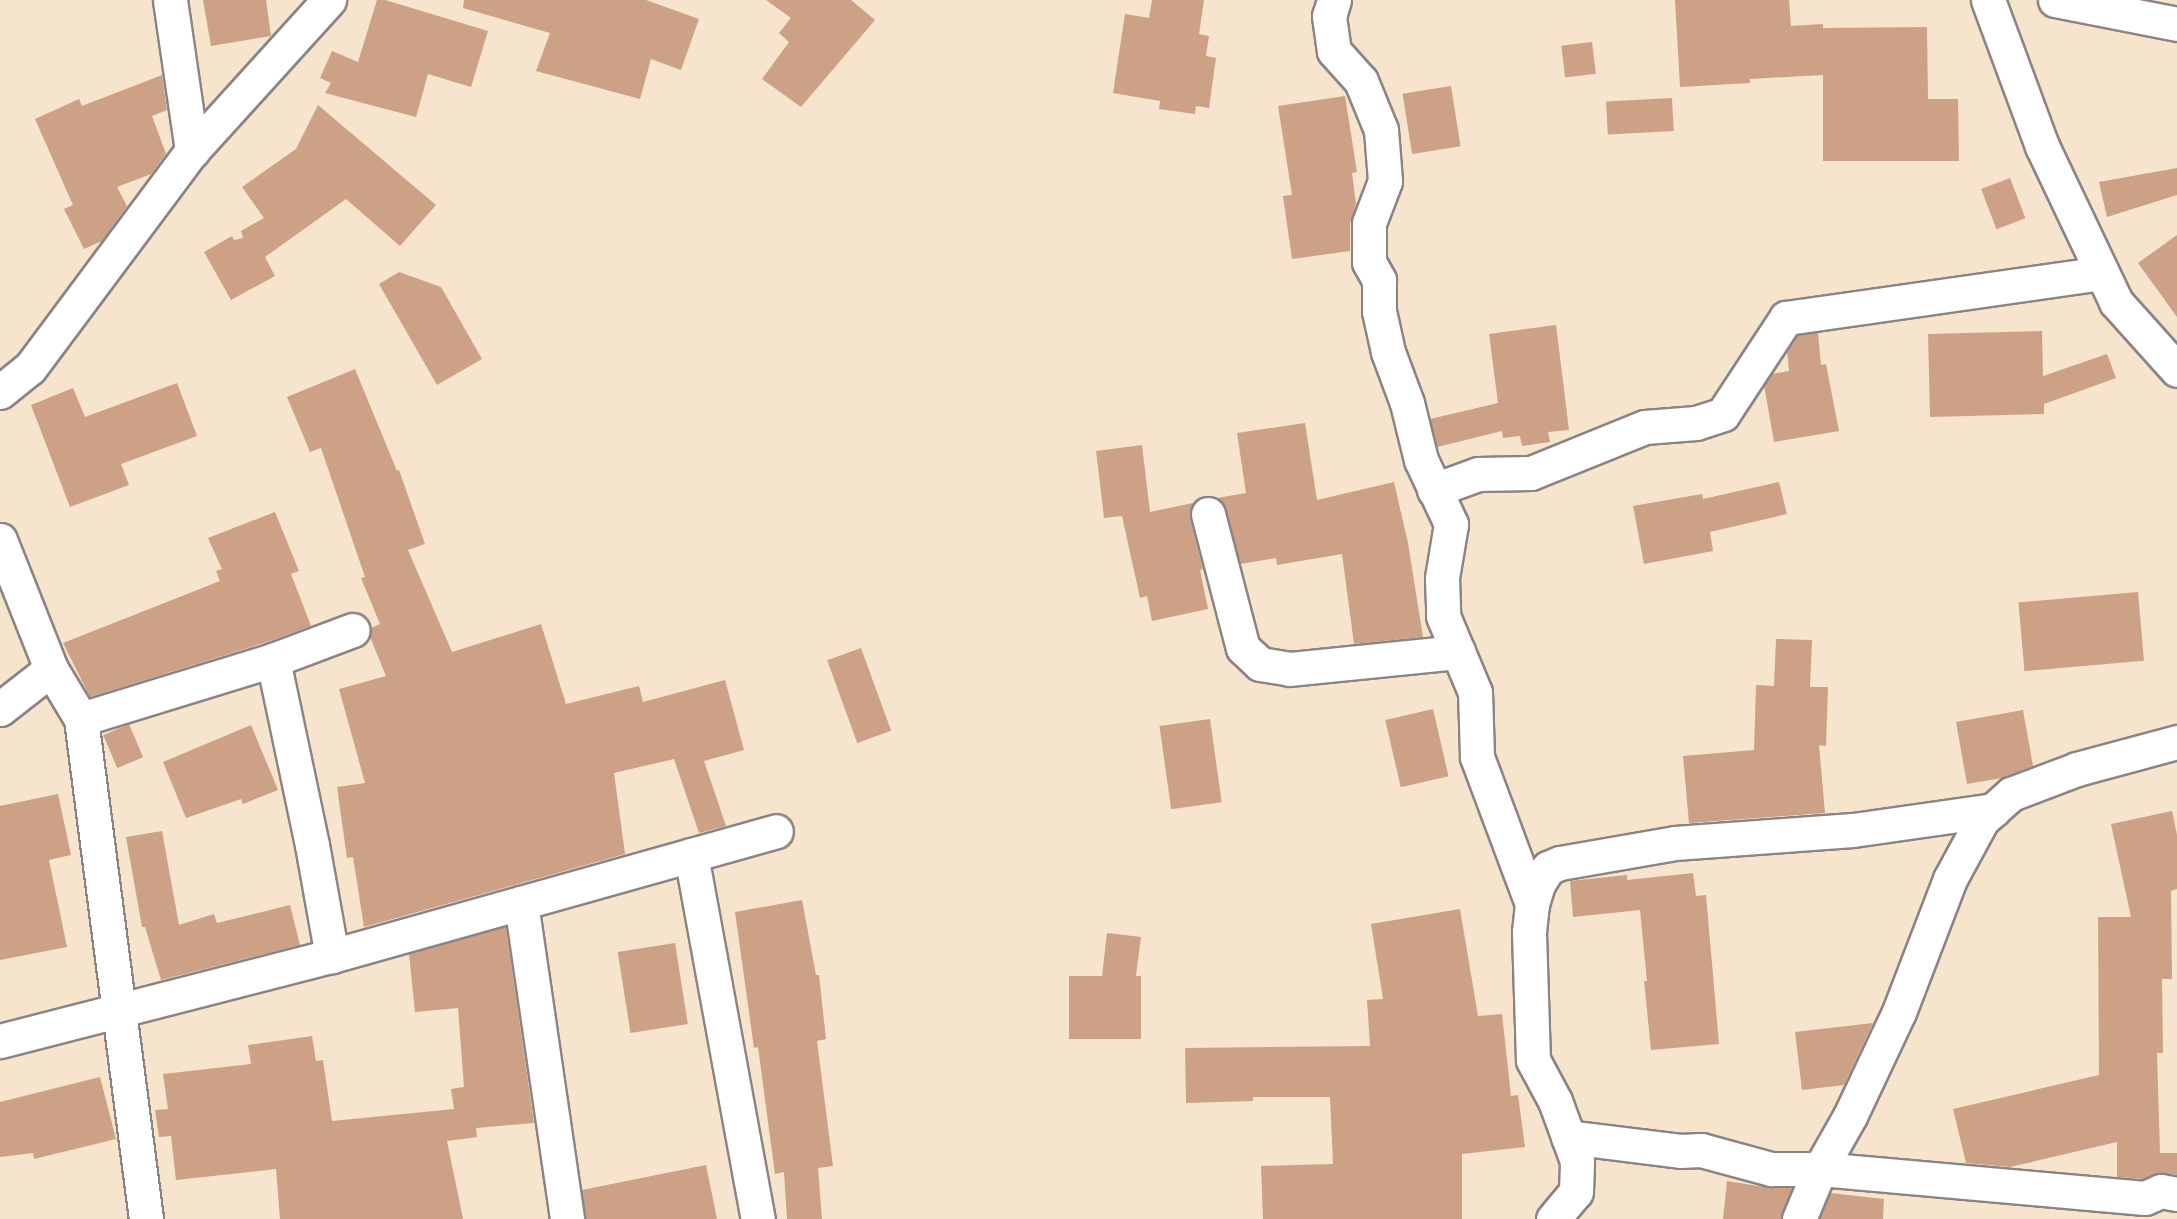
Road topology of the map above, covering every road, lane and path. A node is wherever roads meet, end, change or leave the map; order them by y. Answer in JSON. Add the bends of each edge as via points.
{"nodes":[{"id":1,"x":170,"y":0,"type":"edge"},
{"id":2,"x":329,"y":0,"type":"edge"},
{"id":3,"x":1334,"y":0,"type":"edge"},
{"id":4,"x":1988,"y":0,"type":"edge"},
{"id":5,"x":2055,"y":0,"type":"edge"},
{"id":6,"x":2177,"y":24,"type":"edge"},
{"id":7,"x":192,"y":151,"type":"junction"},
{"id":8,"x":2102,"y":273,"type":"junction"},
{"id":9,"x":2177,"y":370,"type":"edge"},
{"id":10,"x":0,"y":392,"type":"edge"},
{"id":11,"x":1434,"y":490,"type":"junction"},
{"id":12,"x":1208,"y":514,"type":"dead end"},
{"id":13,"x":0,"y":540,"type":"edge"},
{"id":14,"x":353,"y":630,"type":"dead end"},
{"id":15,"x":1458,"y":652,"type":"junction"},
{"id":16,"x":273,"y":660,"type":"junction"},
{"id":17,"x":51,"y":669,"type":"junction"},
{"id":18,"x":0,"y":709,"type":"edge"},
{"id":19,"x":81,"y":719,"type":"junction"},
{"id":20,"x":2177,"y":742,"type":"edge"},
{"id":21,"x":1994,"y":810,"type":"junction"},
{"id":22,"x":776,"y":831,"type":"dead end"},
{"id":23,"x":692,"y":855,"type":"junction"},
{"id":24,"x":521,"y":903,"type":"junction"},
{"id":25,"x":1532,"y":904,"type":"junction"},
{"id":26,"x":332,"y":956,"type":"junction"},
{"id":27,"x":120,"y":1012,"type":"junction"},
{"id":28,"x":0,"y":1041,"type":"edge"},
{"id":29,"x":1568,"y":1137,"type":"junction"},
{"id":30,"x":1820,"y":1169,"type":"junction"},
{"id":31,"x":2177,"y":1194,"type":"edge"},
{"id":32,"x":1565,"y":1214,"type":"edge"},
{"id":33,"x":146,"y":1219,"type":"edge"},
{"id":34,"x":567,"y":1219,"type":"edge"},
{"id":35,"x":758,"y":1219,"type":"edge"},
{"id":36,"x":1799,"y":1219,"type":"edge"}],
"edges":[{"from":1,"to":7,"type":"street"},
{"from":2,"to":7,"type":"street"},
{"from":3,"to":11,"type":"street","via":[[1329,16],[1334,51],[1361,81],[1381,130],[1385,181],[1369,223],[1369,262],[1379,280],[1379,311],[1388,352]]},
{"from":4,"to":8,"type":"street","via":[[2042,146]]},
{"from":5,"to":6,"type":"street"},
{"from":7,"to":10,"type":"street","via":[[30,368]]},
{"from":8,"to":9,"type":"street","via":[[2116,302]]},
{"from":8,"to":11,"type":"street","via":[[1786,318],[1723,414],[1696,423],[1645,427],[1531,472],[1478,474]]},
{"from":11,"to":15,"type":"street","via":[[1451,524],[1442,578],[1443,616]]},
{"from":12,"to":15,"type":"street","via":[[1244,648],[1260,664],[1290,669]]},
{"from":13,"to":17,"type":"street"},
{"from":14,"to":16,"type":"street"},
{"from":15,"to":25,"type":"street","via":[[1475,692],[1477,757]]},
{"from":16,"to":19,"type":"street"},
{"from":16,"to":26,"type":"street"},
{"from":17,"to":18,"type":"street"},
{"from":17,"to":19,"type":"street"},
{"from":19,"to":27,"type":"street"},
{"from":20,"to":21,"type":"street","via":[[2077,769],[2011,794]]},
{"from":21,"to":25,"type":"street","via":[[1853,830],[1675,843],[1560,863],[1548,868]]},
{"from":21,"to":30,"type":"street","via":[[1982,820],[1950,879],[1899,1012]]},
{"from":22,"to":23,"type":"street"},
{"from":23,"to":24,"type":"street"},
{"from":23,"to":35,"type":"street"},
{"from":24,"to":26,"type":"street"},
{"from":24,"to":34,"type":"street"},
{"from":25,"to":29,"type":"street","via":[[1529,932],[1533,1060],[1555,1101]]},
{"from":26,"to":27,"type":"street"},
{"from":27,"to":28,"type":"street"},
{"from":27,"to":33,"type":"street"},
{"from":29,"to":30,"type":"street","via":[[1680,1151],[1701,1150],[1772,1169]]},
{"from":29,"to":32,"type":"street","via":[[1577,1161],[1576,1192]]},
{"from":30,"to":31,"type":"street","via":[[2145,1198],[2161,1191]]},
{"from":30,"to":36,"type":"street"}]}
